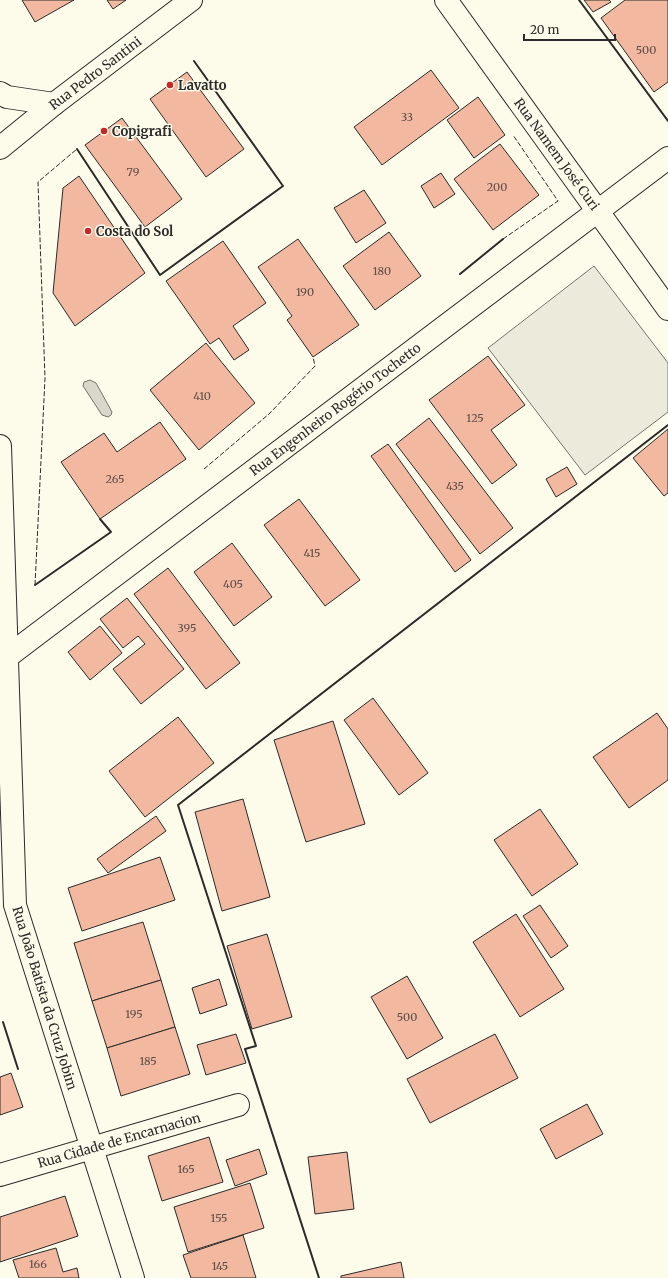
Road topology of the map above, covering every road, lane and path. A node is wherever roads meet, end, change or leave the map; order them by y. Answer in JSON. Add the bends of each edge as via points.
{"nodes":[{"id":1,"x":191,"y":0,"type":"edge"},
{"id":2,"x":446,"y":0,"type":"edge"},
{"id":3,"x":0,"y":93,"type":"edge"},
{"id":4,"x":54,"y":104,"type":"junction"},
{"id":5,"x":0,"y":148,"type":"edge"},
{"id":6,"x":668,"y":158,"type":"edge"},
{"id":7,"x":598,"y":211,"type":"junction"},
{"id":8,"x":668,"y":309,"type":"edge"},
{"id":9,"x":0,"y":446,"type":"edge"},
{"id":10,"x":3,"y":657,"type":"edge"},
{"id":11,"x":238,"y":1105,"type":"dead end"},
{"id":12,"x":92,"y":1148,"type":"junction"},
{"id":13,"x":0,"y":1174,"type":"edge"},
{"id":14,"x":133,"y":1278,"type":"edge"}],
"edges":[{"from":1,"to":4,"type":"street","name":"Rua Pedro Santini"},
{"from":2,"to":7,"type":"street","name":"Rua Namem José Curi"},
{"from":3,"to":4,"type":"street","via":[[7,97]]},
{"from":4,"to":5,"type":"street","name":"Rua Pedro Santini"},
{"from":6,"to":7,"type":"street","name":"Rua Engenheiro Rogério Tochetto"},
{"from":7,"to":8,"type":"street","name":"Rua Namem José Curi"},
{"from":7,"to":10,"type":"street","name":"Rua Engenheiro Rogério Tochetto"},
{"from":9,"to":10,"type":"street","name":"Rua João Batista da Cruz Jobim"},
{"from":10,"to":12,"type":"street","name":"Rua João Batista da Cruz Jobim","via":[[15,905]]},
{"from":11,"to":12,"type":"street","name":"Rua Cidade de Encarnacion"},
{"from":12,"to":13,"type":"street","name":"Rua Cidade de Encarnacion"},
{"from":12,"to":14,"type":"street","name":"Rua João Batista da Cruz Jobim"}]}
